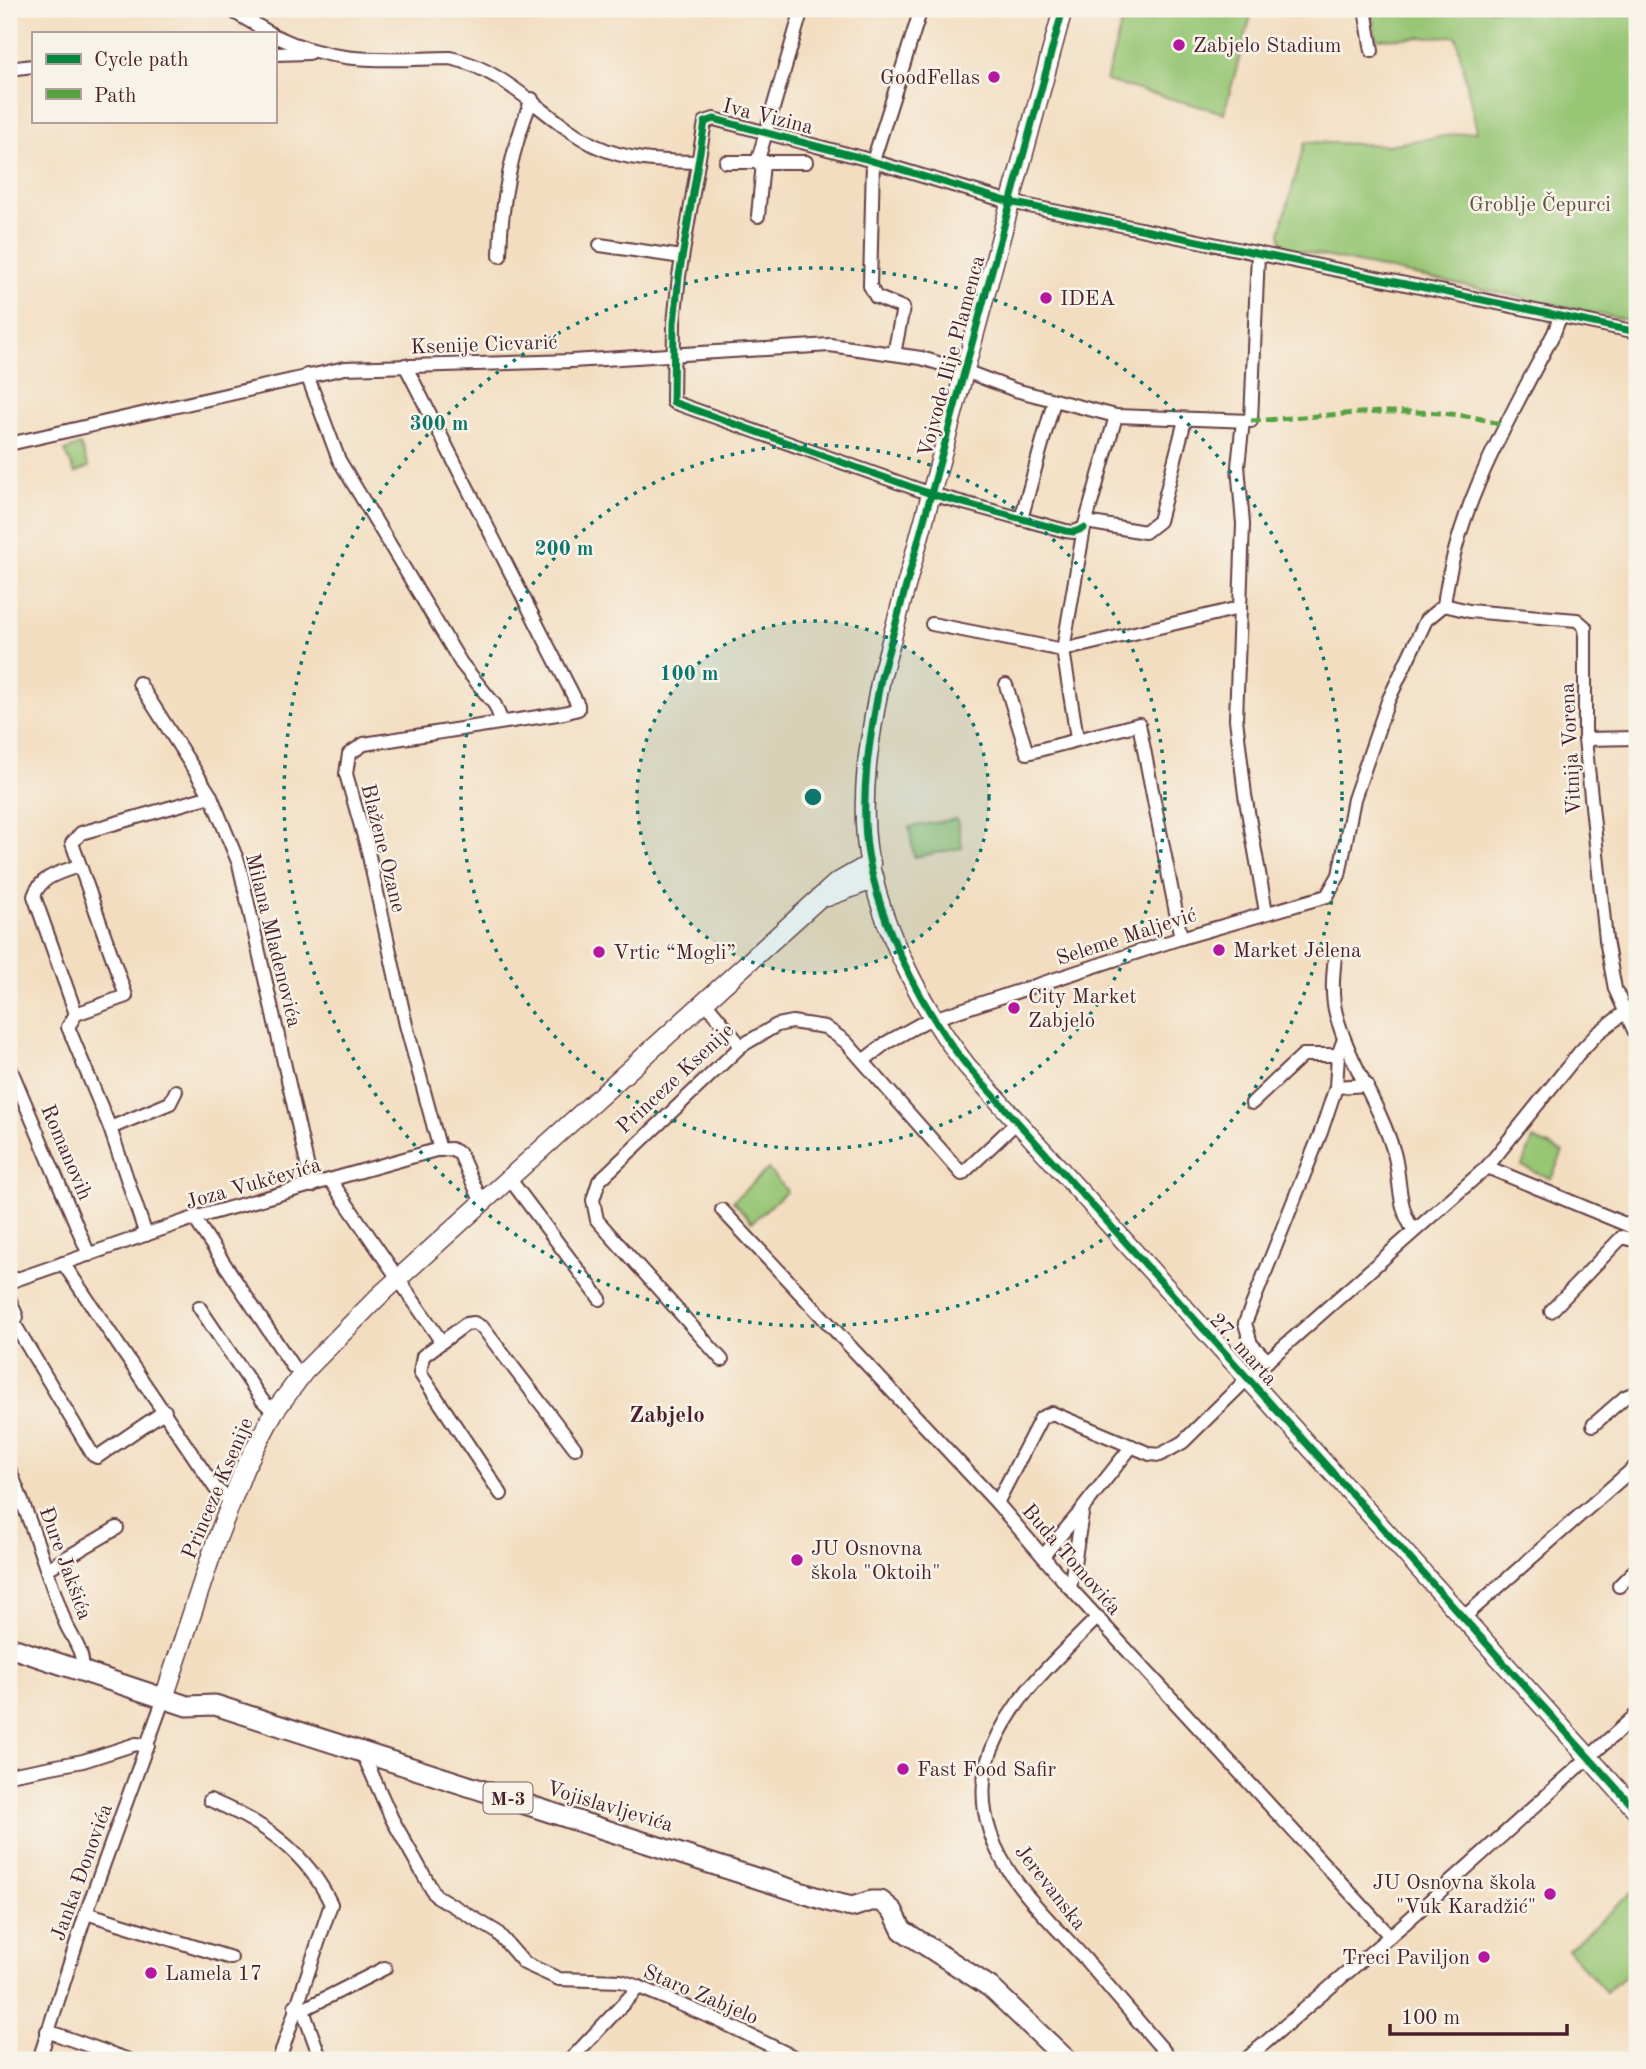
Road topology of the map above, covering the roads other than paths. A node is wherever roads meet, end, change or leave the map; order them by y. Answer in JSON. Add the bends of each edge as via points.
{"nodes":[{"id":1,"x":229,"y":9,"type":"edge"},
{"id":2,"x":802,"y":9,"type":"edge"},
{"id":3,"x":921,"y":9,"type":"edge"},
{"id":4,"x":1063,"y":9,"type":"edge"},
{"id":5,"x":1365,"y":9,"type":"edge"},
{"id":6,"x":268,"y":32,"type":"edge"},
{"id":7,"x":276,"y":36,"type":"edge"},
{"id":8,"x":1372,"y":51,"type":"dead end"},
{"id":9,"x":325,"y":53,"type":"junction"},
{"id":10,"x":276,"y":54,"type":"edge"},
{"id":11,"x":32,"y":66,"type":"edge"},
{"id":12,"x":9,"y":69,"type":"edge"},
{"id":13,"x":532,"y":99,"type":"junction"},
{"id":14,"x":763,"y":133,"type":"junction"},
{"id":15,"x":873,"y":161,"type":"junction"},
{"id":16,"x":696,"y":162,"type":"junction"},
{"id":17,"x":726,"y":162,"type":"dead end"},
{"id":18,"x":806,"y":162,"type":"dead end"},
{"id":19,"x":760,"y":163,"type":"junction"},
{"id":20,"x":1010,"y":201,"type":"junction"},
{"id":21,"x":758,"y":216,"type":"dead end"},
{"id":22,"x":600,"y":244,"type":"dead end"},
{"id":23,"x":1258,"y":253,"type":"junction"},
{"id":24,"x":500,"y":256,"type":"dead end"},
{"id":25,"x":682,"y":257,"type":"junction"},
{"id":26,"x":1560,"y":317,"type":"junction"},
{"id":27,"x":1637,"y":332,"type":"edge"},
{"id":28,"x":894,"y":354,"type":"junction"},
{"id":29,"x":673,"y":356,"type":"junction"},
{"id":30,"x":405,"y":365,"type":"junction"},
{"id":31,"x":965,"y":370,"type":"junction"},
{"id":32,"x":307,"y":375,"type":"junction"},
{"id":33,"x":1054,"y":401,"type":"junction"},
{"id":34,"x":1116,"y":416,"type":"junction"},
{"id":35,"x":1185,"y":420,"type":"junction"},
{"id":36,"x":1247,"y":421,"type":"junction"},
{"id":37,"x":9,"y":444,"type":"edge"},
{"id":38,"x":932,"y":494,"type":"junction"},
{"id":39,"x":1021,"y":519,"type":"junction"},
{"id":40,"x":1085,"y":525,"type":"junction"},
{"id":41,"x":1444,"y":605,"type":"junction"},
{"id":42,"x":1239,"y":608,"type":"junction"},
{"id":43,"x":932,"y":624,"type":"dead end"},
{"id":44,"x":1063,"y":650,"type":"junction"},
{"id":45,"x":139,"y":683,"type":"dead end"},
{"id":46,"x":1006,"y":685,"type":"dead end"},
{"id":47,"x":502,"y":722,"type":"junction"},
{"id":48,"x":1077,"y":738,"type":"junction"},
{"id":49,"x":1637,"y":738,"type":"edge"},
{"id":50,"x":1585,"y":739,"type":"junction"},
{"id":51,"x":211,"y":796,"type":"junction"},
{"id":52,"x":78,"y":866,"type":"junction"},
{"id":53,"x":873,"y":871,"type":"junction"},
{"id":54,"x":1266,"y":912,"type":"junction"},
{"id":55,"x":1181,"y":938,"type":"junction"},
{"id":56,"x":1335,"y":956,"type":"dead end"},
{"id":57,"x":706,"y":1003,"type":"junction"},
{"id":58,"x":1637,"y":1003,"type":"edge"},
{"id":59,"x":1623,"y":1012,"type":"junction"},
{"id":60,"x":76,"y":1014,"type":"junction"},
{"id":61,"x":934,"y":1019,"type":"junction"},
{"id":62,"x":1637,"y":1037,"type":"edge"},
{"id":63,"x":1344,"y":1039,"type":"junction"},
{"id":64,"x":741,"y":1046,"type":"junction"},
{"id":65,"x":1338,"y":1055,"type":"junction"},
{"id":66,"x":864,"y":1060,"type":"junction"},
{"id":67,"x":9,"y":1065,"type":"edge"},
{"id":68,"x":1367,"y":1085,"type":"junction"},
{"id":69,"x":1336,"y":1087,"type":"junction"},
{"id":70,"x":176,"y":1091,"type":"dead end"},
{"id":71,"x":1252,"y":1103,"type":"dead end"},
{"id":72,"x":1016,"y":1123,"type":"junction"},
{"id":73,"x":110,"y":1128,"type":"junction"},
{"id":74,"x":440,"y":1150,"type":"junction"},
{"id":75,"x":1487,"y":1167,"type":"junction"},
{"id":76,"x":509,"y":1178,"type":"junction"},
{"id":77,"x":331,"y":1181,"type":"junction"},
{"id":78,"x":312,"y":1186,"type":"junction"},
{"id":79,"x":482,"y":1203,"type":"junction"},
{"id":80,"x":722,"y":1210,"type":"dead end"},
{"id":81,"x":194,"y":1219,"type":"junction"},
{"id":82,"x":1637,"y":1229,"type":"edge"},
{"id":83,"x":1413,"y":1230,"type":"junction"},
{"id":84,"x":1622,"y":1230,"type":"junction"},
{"id":85,"x":146,"y":1235,"type":"junction"},
{"id":86,"x":1637,"y":1241,"type":"edge"},
{"id":87,"x":89,"y":1255,"type":"junction"},
{"id":88,"x":63,"y":1262,"type":"junction"},
{"id":89,"x":397,"y":1280,"type":"junction"},
{"id":90,"x":9,"y":1282,"type":"edge"},
{"id":91,"x":9,"y":1298,"type":"edge"},
{"id":92,"x":600,"y":1299,"type":"dead end"},
{"id":93,"x":199,"y":1307,"type":"dead end"},
{"id":94,"x":1551,"y":1311,"type":"dead end"},
{"id":95,"x":12,"y":1329,"type":"edge"},
{"id":96,"x":441,"y":1341,"type":"junction"},
{"id":97,"x":722,"y":1360,"type":"dead end"},
{"id":98,"x":1268,"y":1361,"type":"junction"},
{"id":99,"x":293,"y":1367,"type":"dead end"},
{"id":100,"x":1247,"y":1379,"type":"junction"},
{"id":101,"x":1637,"y":1392,"type":"edge"},
{"id":102,"x":165,"y":1411,"type":"junction"},
{"id":103,"x":274,"y":1412,"type":"junction"},
{"id":104,"x":1593,"y":1426,"type":"dead end"},
{"id":105,"x":1132,"y":1446,"type":"junction"},
{"id":106,"x":575,"y":1448,"type":"dead end"},
{"id":107,"x":1637,"y":1465,"type":"edge"},
{"id":108,"x":9,"y":1469,"type":"edge"},
{"id":109,"x":501,"y":1494,"type":"dead end"},
{"id":110,"x":231,"y":1501,"type":"junction"},
{"id":111,"x":997,"y":1503,"type":"junction"},
{"id":112,"x":1083,"y":1508,"type":"junction"},
{"id":113,"x":117,"y":1528,"type":"dead end"},
{"id":114,"x":1043,"y":1556,"type":"junction"},
{"id":115,"x":1637,"y":1568,"type":"edge"},
{"id":116,"x":49,"y":1569,"type":"junction"},
{"id":117,"x":1619,"y":1586,"type":"dead end"},
{"id":118,"x":1070,"y":1588,"type":"junction"},
{"id":119,"x":1098,"y":1617,"type":"junction"},
{"id":120,"x":1464,"y":1617,"type":"junction"},
{"id":121,"x":9,"y":1647,"type":"edge"},
{"id":122,"x":82,"y":1672,"type":"junction"},
{"id":123,"x":164,"y":1698,"type":"junction"},
{"id":124,"x":1637,"y":1714,"type":"edge"},
{"id":125,"x":148,"y":1746,"type":"junction"},
{"id":126,"x":362,"y":1752,"type":"junction"},
{"id":127,"x":1590,"y":1755,"type":"junction"},
{"id":128,"x":9,"y":1775,"type":"edge"},
{"id":129,"x":209,"y":1800,"type":"dead end"},
{"id":130,"x":1637,"y":1811,"type":"edge"},
{"id":131,"x":86,"y":1913,"type":"junction"},
{"id":132,"x":1390,"y":1936,"type":"junction"},
{"id":133,"x":232,"y":1958,"type":"dead end"},
{"id":134,"x":385,"y":1968,"type":"dead end"},
{"id":135,"x":639,"y":1987,"type":"junction"},
{"id":136,"x":298,"y":2008,"type":"junction"},
{"id":137,"x":47,"y":2031,"type":"junction"},
{"id":138,"x":39,"y":2060,"type":"edge"},
{"id":139,"x":130,"y":2060,"type":"edge"},
{"id":140,"x":279,"y":2060,"type":"edge"},
{"id":141,"x":321,"y":2060,"type":"edge"},
{"id":142,"x":570,"y":2060,"type":"edge"},
{"id":143,"x":800,"y":2060,"type":"edge"},
{"id":144,"x":1067,"y":2060,"type":"edge"},
{"id":145,"x":1172,"y":2060,"type":"edge"},
{"id":146,"x":1245,"y":2060,"type":"edge"}],
"edges":[{"from":1,"to":6,"type":"street"},
{"from":2,"to":14,"type":"street","name":"Iva Vizina"},
{"from":3,"to":15,"type":"street"},
{"from":4,"to":20,"type":"street","name":"Vojvode Ilije Plamenca"},
{"from":5,"to":8,"type":"street"},
{"from":7,"to":9,"type":"street"},
{"from":9,"to":10,"type":"street"},
{"from":9,"to":13,"type":"street","via":[[377,61],[450,58]]},
{"from":11,"to":12,"type":"street"},
{"from":13,"to":16,"type":"street","via":[[588,141],[615,153]]},
{"from":13,"to":24,"type":"street","via":[[519,131],[501,206]]},
{"from":14,"to":15,"type":"street","name":"Iva Vizina"},
{"from":14,"to":16,"type":"street","name":"Iva Vizina","via":[[708,120],[702,128]]},
{"from":14,"to":19,"type":"street","name":"Iva Vizina"},
{"from":15,"to":20,"type":"street","name":"Iva Vizina"},
{"from":15,"to":28,"type":"street","via":[[870,286],[876,298],[903,308]]},
{"from":16,"to":25,"type":"street","name":"Iva Vizina"},
{"from":17,"to":19,"type":"street","name":"Iva Vizina"},
{"from":18,"to":19,"type":"street","name":"Iva Vizina"},
{"from":19,"to":21,"type":"street"},
{"from":20,"to":23,"type":"street","name":"Iva Vizina"},
{"from":20,"to":31,"type":"street","name":"Vojvode Ilije Plamenca"},
{"from":22,"to":25,"type":"street"},
{"from":23,"to":26,"type":"street","name":"Iva Vizina"},
{"from":23,"to":36,"type":"street"},
{"from":25,"to":29,"type":"street","name":"Iva Vizina"},
{"from":26,"to":27,"type":"street","name":"Iva Vizina"},
{"from":26,"to":41,"type":"street","via":[[1486,463],[1452,552]]},
{"from":28,"to":29,"type":"street","name":"Ksenije Cicvarić","via":[[830,345]]},
{"from":28,"to":31,"type":"street","name":"Ksenije Cicvarić"},
{"from":29,"to":30,"type":"street","name":"Ksenije Cicvarić"},
{"from":29,"to":38,"type":"street","name":"Iva Vizina","via":[[673,402]]},
{"from":30,"to":32,"type":"street","name":"Ksenije Cicvarić"},
{"from":30,"to":47,"type":"street","name":"Blažene Ozane","via":[[578,709]]},
{"from":31,"to":33,"type":"street","name":"Ksenije Cicvarić"},
{"from":31,"to":38,"type":"street","name":"Vojvode Ilije Plamenca"},
{"from":32,"to":37,"type":"street","name":"Ksenije Cicvarić"},
{"from":32,"to":47,"type":"street","via":[[345,471]]},
{"from":33,"to":34,"type":"street"},
{"from":33,"to":39,"type":"street"},
{"from":34,"to":35,"type":"street"},
{"from":34,"to":40,"type":"street"},
{"from":35,"to":36,"type":"street"},
{"from":35,"to":40,"type":"street","via":[[1159,522],[1153,529]]},
{"from":36,"to":42,"type":"street","via":[[1238,466],[1243,524]]},
{"from":38,"to":39,"type":"street"},
{"from":38,"to":53,"type":"street","name":"Vojvode Ilije Plamenca","via":[[872,726],[866,808]]},
{"from":39,"to":40,"type":"street","via":[[1074,532]]},
{"from":40,"to":44,"type":"street"},
{"from":41,"to":50,"type":"street","name":"Vitnija Vorena","via":[[1583,624]]},
{"from":41,"to":54,"type":"street","name":"Seleme Maljević","via":[[1426,620],[1388,701],[1354,799],[1339,875],[1331,892],[1323,900]]},
{"from":42,"to":44,"type":"street"},
{"from":42,"to":54,"type":"street","via":[[1237,733]]},
{"from":43,"to":44,"type":"street"},
{"from":44,"to":48,"type":"street"},
{"from":45,"to":51,"type":"street","name":"Milana Mladenovića"},
{"from":46,"to":48,"type":"street","via":[[1027,753]]},
{"from":47,"to":74,"type":"street","name":"Blažene Ozane","via":[[364,744],[352,751],[346,764]]},
{"from":48,"to":55,"type":"street","via":[[1139,724]]},
{"from":49,"to":50,"type":"street"},
{"from":50,"to":59,"type":"street","name":"Vitnija Vorena","via":[[1606,940]]},
{"from":51,"to":52,"type":"street","via":[[81,833],[72,843]]},
{"from":51,"to":78,"type":"street","name":"Milana Mladenovića","via":[[239,864]]},
{"from":52,"to":60,"type":"street","via":[[45,878],[34,897]]},
{"from":52,"to":60,"type":"street","via":[[126,996]]},
{"from":53,"to":57,"type":"street","name":"Princeze Ksenije","via":[[849,873]]},
{"from":53,"to":61,"type":"street","name":"27. marta","via":[[904,963]]},
{"from":54,"to":55,"type":"street","name":"Seleme Maljević"},
{"from":55,"to":61,"type":"street","name":"Seleme Maljević"},
{"from":56,"to":63,"type":"street","via":[[1333,995]]},
{"from":57,"to":64,"type":"street"},
{"from":57,"to":76,"type":"street","name":"Princeze Ksenije"},
{"from":58,"to":59,"type":"street"},
{"from":59,"to":62,"type":"street","name":"Vitnija Vorena"},
{"from":59,"to":75,"type":"street","via":[[1579,1053]]},
{"from":60,"to":73,"type":"street","via":[[68,1027]]},
{"from":61,"to":66,"type":"street","via":[[886,1043]]},
{"from":61,"to":72,"type":"street","name":"27. marta"},
{"from":63,"to":65,"type":"street"},
{"from":63,"to":68,"type":"street"},
{"from":64,"to":66,"type":"street","name":"Princeze Ksenije","via":[[776,1025],[809,1023],[825,1027]]},
{"from":64,"to":97,"type":"street","name":"Princeze Ksenije","via":[[599,1181],[593,1200],[597,1220]]},
{"from":65,"to":69,"type":"street"},
{"from":65,"to":71,"type":"street","via":[[1303,1055]]},
{"from":66,"to":72,"type":"street","name":"Princeze Ksenije","via":[[962,1174]]},
{"from":67,"to":87,"type":"street","name":"Romanovih"},
{"from":68,"to":69,"type":"street"},
{"from":68,"to":83,"type":"street","via":[[1391,1142],[1404,1210]]},
{"from":69,"to":98,"type":"street","via":[[1246,1317],[1247,1336]]},
{"from":70,"to":73,"type":"street","via":[[170,1103]]},
{"from":72,"to":100,"type":"street","name":"27. marta"},
{"from":73,"to":85,"type":"street"},
{"from":74,"to":77,"type":"street","name":"Joza Vukčevića"},
{"from":74,"to":79,"type":"street","via":[[451,1149],[462,1157]]},
{"from":75,"to":83,"type":"street"},
{"from":75,"to":84,"type":"street"},
{"from":76,"to":79,"type":"street","name":"Princeze Ksenije"},
{"from":76,"to":92,"type":"street"},
{"from":77,"to":78,"type":"street","name":"Joza Vukčevića"},
{"from":77,"to":89,"type":"street"},
{"from":78,"to":81,"type":"street","name":"Joza Vukčevića"},
{"from":79,"to":89,"type":"street","name":"Princeze Ksenije"},
{"from":80,"to":111,"type":"street","name":"Buda Tomovića"},
{"from":81,"to":85,"type":"street","name":"Joza Vukčevića"},
{"from":81,"to":99,"type":"street"},
{"from":82,"to":84,"type":"street"},
{"from":83,"to":98,"type":"street"},
{"from":84,"to":86,"type":"street"},
{"from":84,"to":94,"type":"street"},
{"from":85,"to":87,"type":"street","name":"Joza Vukčevića"},
{"from":87,"to":88,"type":"street","name":"Joza Vukčevića"},
{"from":88,"to":90,"type":"street","name":"Joza Vukčevića"},
{"from":88,"to":102,"type":"street"},
{"from":89,"to":96,"type":"street"},
{"from":89,"to":103,"type":"street","name":"Princeze Ksenije","via":[[331,1343]]},
{"from":91,"to":95,"type":"street","via":[[17,1317]]},
{"from":93,"to":103,"type":"street"},
{"from":95,"to":102,"type":"street","via":[[93,1455],[97,1457]]},
{"from":96,"to":106,"type":"street","via":[[466,1324],[480,1325]]},
{"from":96,"to":109,"type":"street","via":[[423,1356],[420,1373]]},
{"from":98,"to":100,"type":"street"},
{"from":100,"to":105,"type":"street","via":[[1169,1451],[1150,1454]]},
{"from":100,"to":120,"type":"street","name":"27. marta"},
{"from":101,"to":104,"type":"street"},
{"from":102,"to":110,"type":"street","via":[[219,1493]]},
{"from":103,"to":110,"type":"street","name":"Princeze Ksenije"},
{"from":105,"to":111,"type":"street","via":[[1052,1413],[1041,1418]]},
{"from":105,"to":112,"type":"street"},
{"from":107,"to":120,"type":"street"},
{"from":108,"to":116,"type":"street","name":"Đure Jakšića"},
{"from":110,"to":123,"type":"street","name":"Princeze Ksenije"},
{"from":111,"to":114,"type":"street","name":"Buda Tomovića"},
{"from":112,"to":114,"type":"street"},
{"from":112,"to":118,"type":"street"},
{"from":113,"to":116,"type":"street"},
{"from":114,"to":118,"type":"street","name":"Buda Tomovića"},
{"from":115,"to":117,"type":"street"},
{"from":116,"to":122,"type":"street","name":"Đure Jakšića","via":[[83,1660]]},
{"from":118,"to":119,"type":"street","name":"Buda Tomovića"},
{"from":119,"to":132,"type":"street","name":"Buda Tomovića"},
{"from":119,"to":145,"type":"street","name":"Jerevanska","via":[[1032,1683],[1003,1723],[986,1767],[985,1808],[1000,1856],[1034,1902]]},
{"from":120,"to":127,"type":"street","name":"27. marta"},
{"from":121,"to":122,"type":"main road","name":"Vojislavljevića","number":"M-3"},
{"from":122,"to":123,"type":"main road","name":"Vojislavljevića","number":"M-3"},
{"from":123,"to":125,"type":"street","name":"Janka Đonovića"},
{"from":123,"to":126,"type":"main road","name":"Vojislavljevića","number":"M-3","via":[[187,1706],[215,1705]]},
{"from":124,"to":127,"type":"street"},
{"from":125,"to":128,"type":"street","via":[[135,1744],[83,1761]]},
{"from":125,"to":131,"type":"street","name":"Janka Đonovića"},
{"from":126,"to":135,"type":"street","name":"Staro Zabjelo","via":[[392,1819],[435,1895],[497,1932],[536,1970],[559,1979],[621,1981]]},
{"from":126,"to":144,"type":"main road","name":"Vojislavljevića","number":"M-3","via":[[831,1902],[852,1908],[881,1901],[893,1911],[902,1930],[990,1987]]},
{"from":127,"to":130,"type":"street","name":"27. marta"},
{"from":127,"to":132,"type":"street"},
{"from":129,"to":136,"type":"street","via":[[263,1826],[294,1851],[310,1867],[331,1904]]},
{"from":131,"to":133,"type":"street"},
{"from":131,"to":137,"type":"street","name":"Janka Đonovića"},
{"from":132,"to":146,"type":"street"},
{"from":134,"to":136,"type":"street"},
{"from":135,"to":142,"type":"street"},
{"from":135,"to":143,"type":"street","name":"Staro Zabjelo"},
{"from":136,"to":140,"type":"street"},
{"from":136,"to":141,"type":"street"},
{"from":137,"to":138,"type":"street","name":"Janka Đonovića"},
{"from":137,"to":139,"type":"street"}]}
